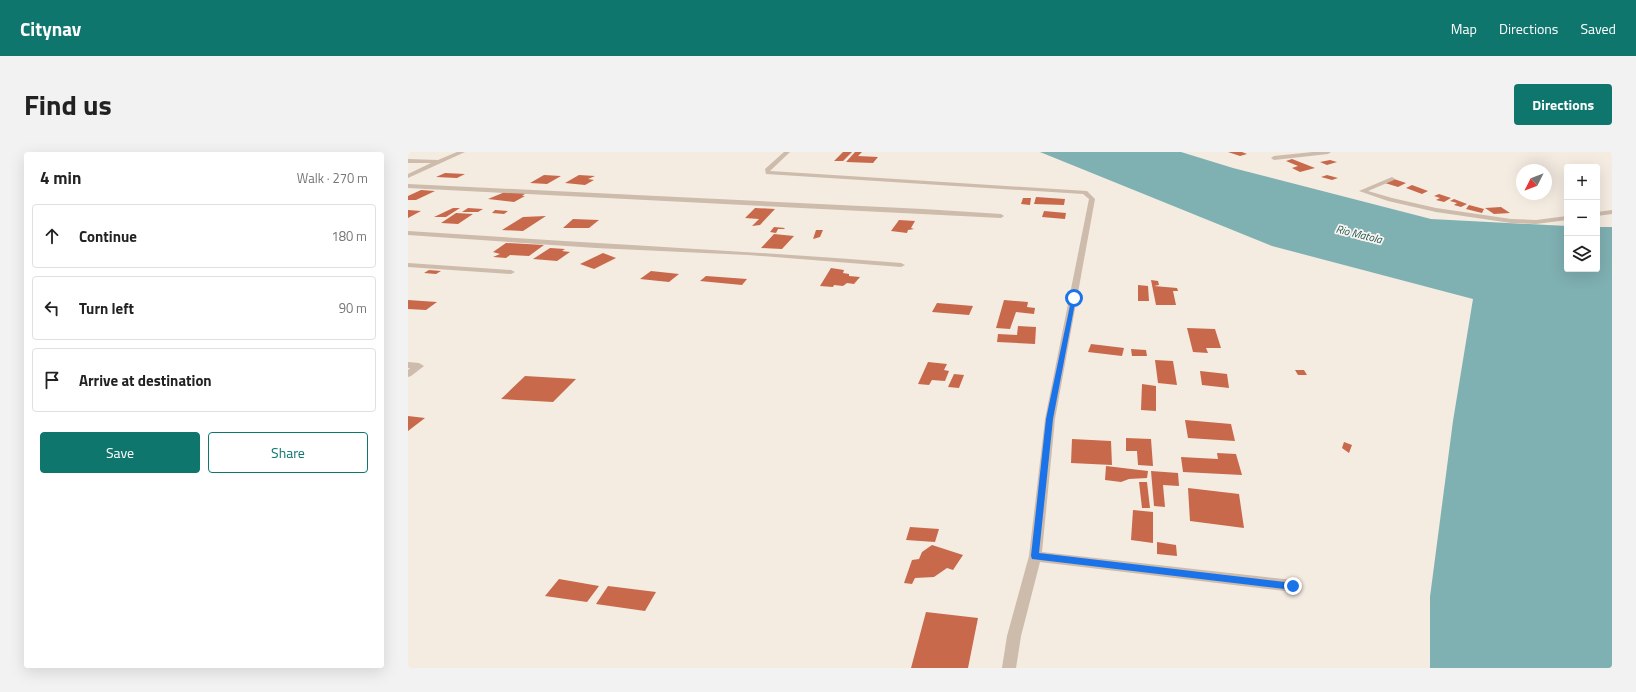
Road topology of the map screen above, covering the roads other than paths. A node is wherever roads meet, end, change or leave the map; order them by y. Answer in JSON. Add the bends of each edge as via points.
{"nodes":[{"id":1,"x":462,"y":152,"type":"edge"},
{"id":2,"x":787,"y":152,"type":"edge"},
{"id":3,"x":1328,"y":152,"type":"edge"},
{"id":4,"x":1274,"y":158,"type":"dead end"},
{"id":5,"x":408,"y":161,"type":"edge"},
{"id":6,"x":439,"y":162,"type":"junction"},
{"id":7,"x":408,"y":176,"type":"edge"},
{"id":8,"x":1392,"y":179,"type":"dead end"},
{"id":9,"x":408,"y":186,"type":"edge"},
{"id":10,"x":1612,"y":212,"type":"edge"},
{"id":11,"x":1600,"y":214,"type":"edge"},
{"id":12,"x":1001,"y":216,"type":"dead end"},
{"id":13,"x":1564,"y":218,"type":"edge"},
{"id":14,"x":408,"y":233,"type":"edge"},
{"id":15,"x":408,"y":265,"type":"edge"},
{"id":16,"x":901,"y":265,"type":"dead end"},
{"id":17,"x":511,"y":272,"type":"dead end"},
{"id":18,"x":408,"y":365,"type":"edge"},
{"id":19,"x":408,"y":374,"type":"edge"},
{"id":20,"x":1035,"y":556,"type":"junction"},
{"id":21,"x":1293,"y":586,"type":"dead end"},
{"id":22,"x":1009,"y":668,"type":"edge"}],
"edges":[{"from":1,"to":6,"type":"street"},
{"from":2,"to":20,"type":"street","via":[[767,170],[768,172],[1085,192],[1092,199],[1050,419]]},
{"from":3,"to":4,"type":"street"},
{"from":5,"to":6,"type":"street"},
{"from":6,"to":7,"type":"street"},
{"from":8,"to":13,"type":"street","via":[[1362,191],[1436,210],[1511,221],[1536,222]]},
{"from":9,"to":12,"type":"street","via":[[923,210]]},
{"from":10,"to":11,"type":"street"},
{"from":14,"to":16,"type":"street","via":[[748,253]]},
{"from":15,"to":17,"type":"street"},
{"from":18,"to":19,"type":"street","via":[[419,366]]},
{"from":20,"to":21,"type":"street"},
{"from":20,"to":22,"type":"street","via":[[1014,636]]}]}
